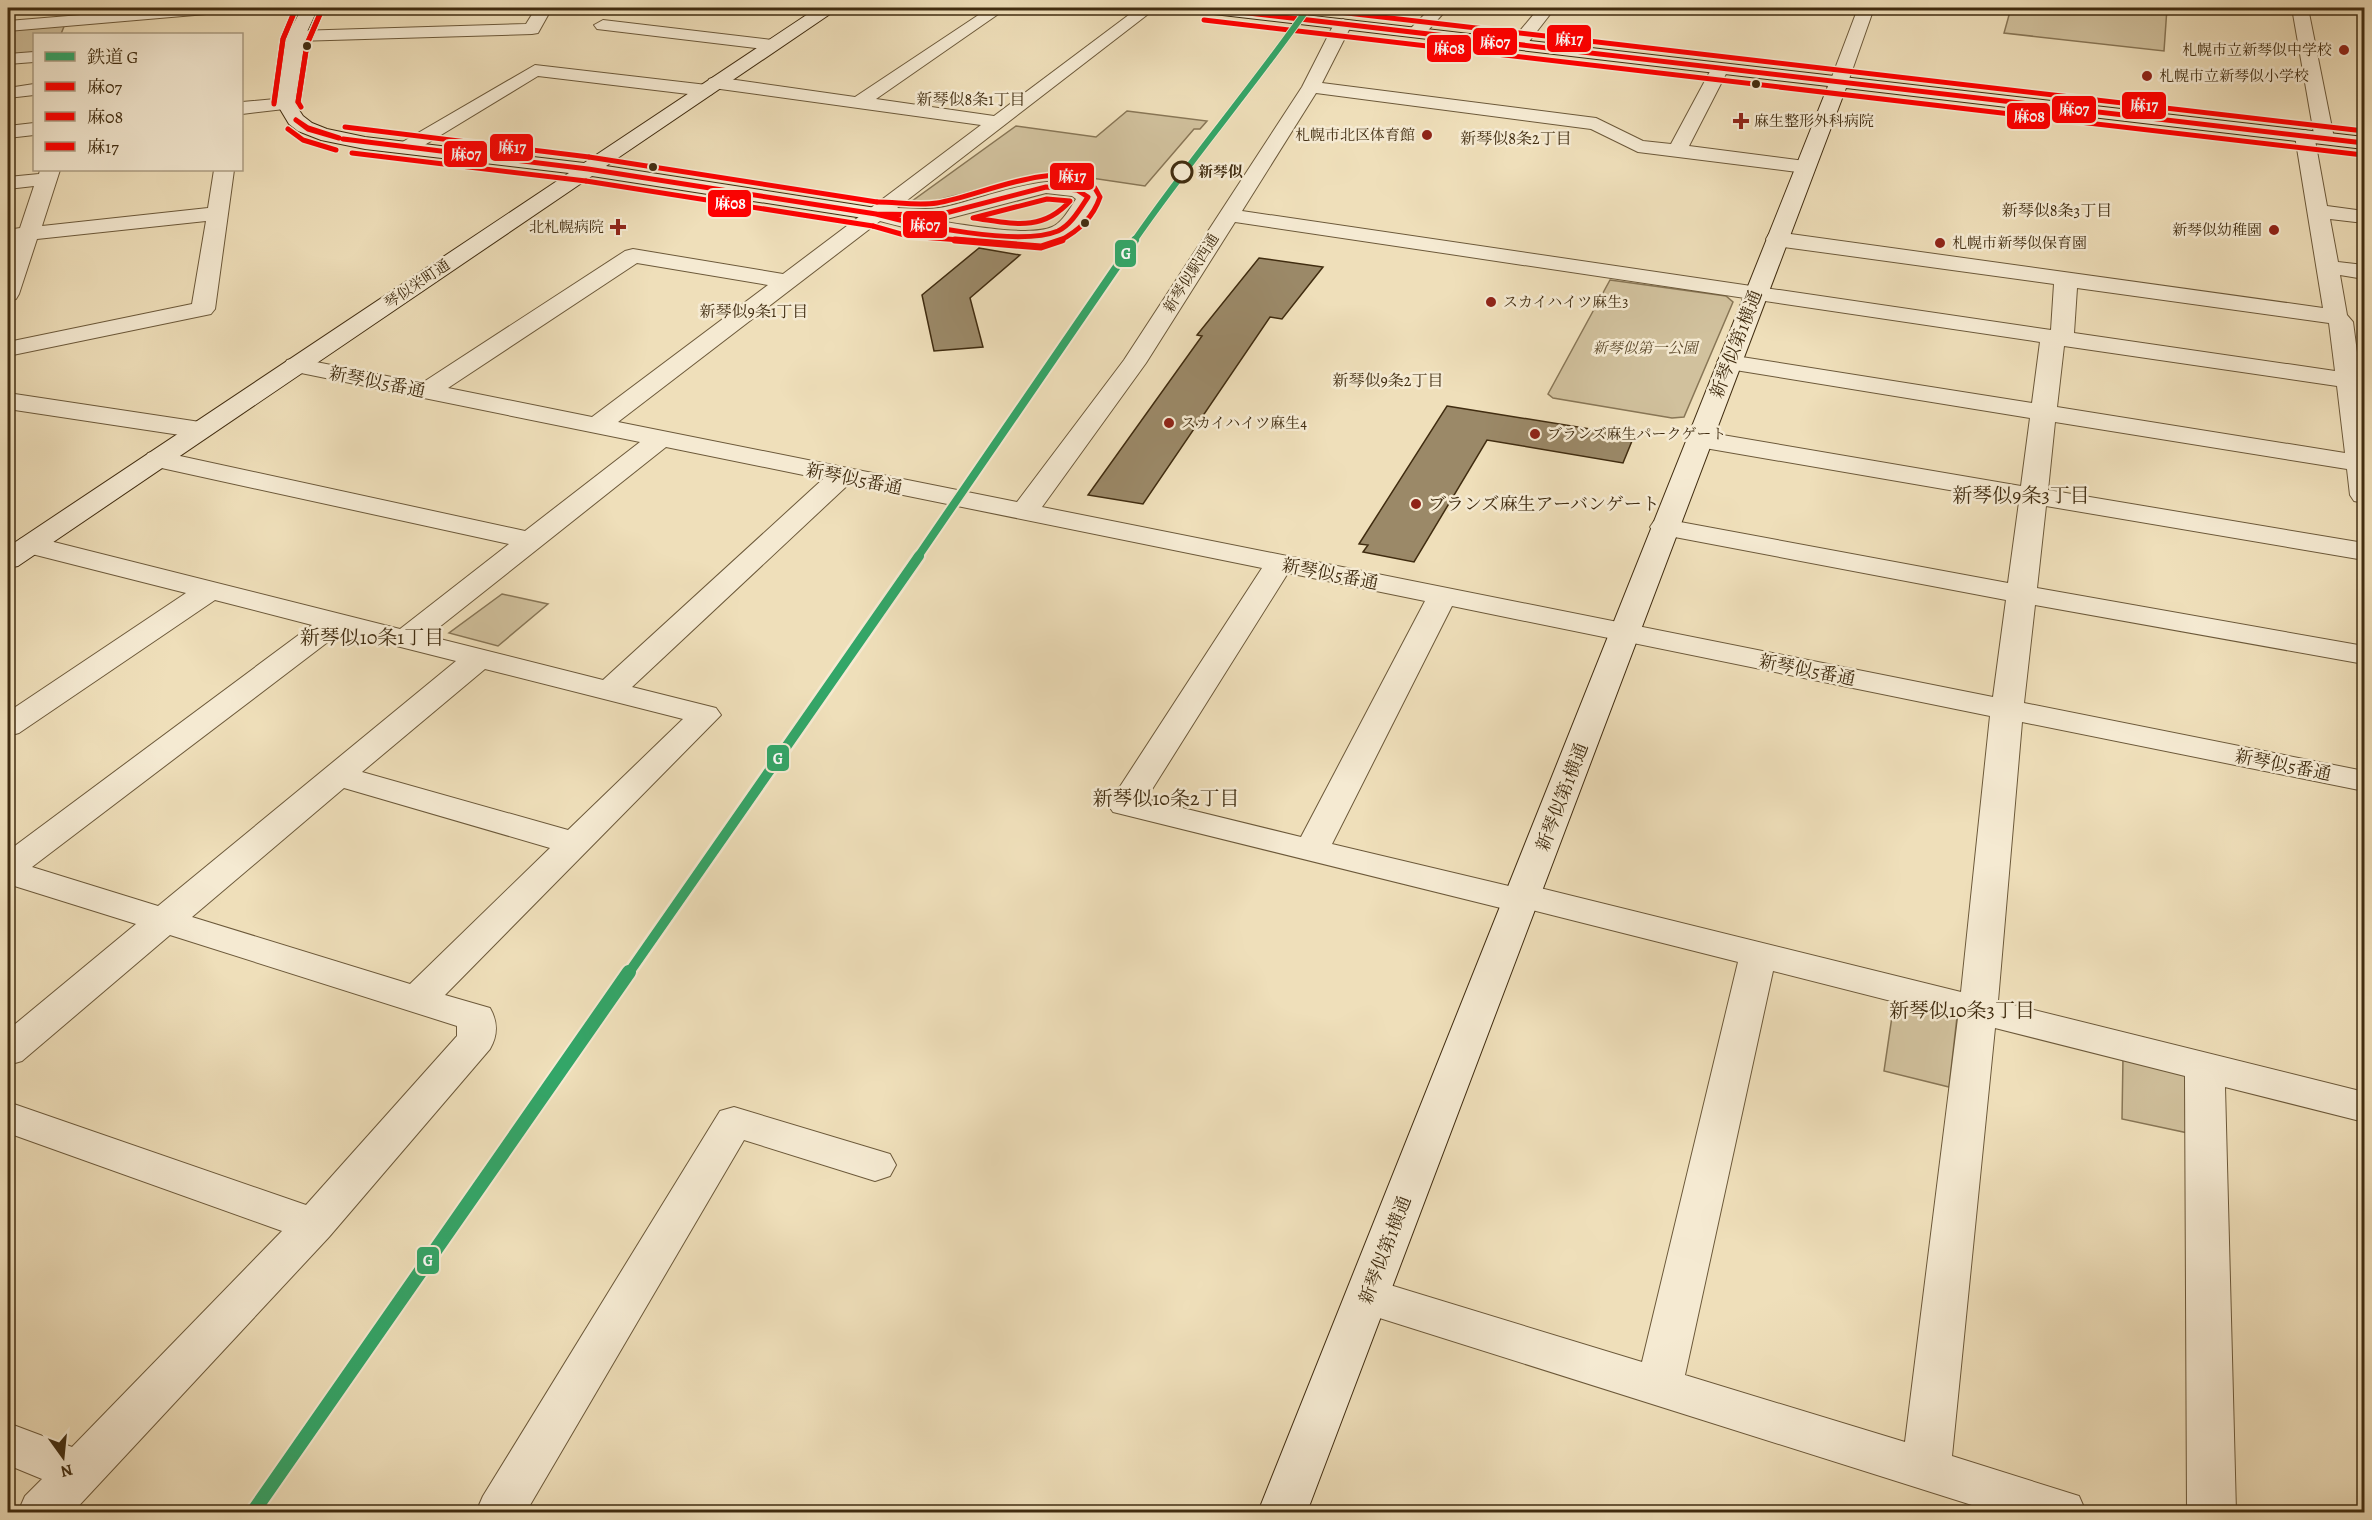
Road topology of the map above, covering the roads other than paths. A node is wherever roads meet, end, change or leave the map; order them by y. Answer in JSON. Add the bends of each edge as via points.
{"nodes":[{"id":1,"x":218,"y":8,"type":"edge"},
{"id":2,"x":310,"y":8,"type":"edge"},
{"id":3,"x":544,"y":8,"type":"edge"},
{"id":4,"x":827,"y":8,"type":"edge"},
{"id":5,"x":999,"y":8,"type":"edge"},
{"id":6,"x":1148,"y":8,"type":"edge"},
{"id":7,"x":1205,"y":8,"type":"edge"},
{"id":8,"x":1440,"y":8,"type":"edge"},
{"id":9,"x":1547,"y":8,"type":"edge"},
{"id":10,"x":1866,"y":8,"type":"edge"},
{"id":11,"x":2300,"y":8,"type":"edge"},
{"id":12,"x":187,"y":9,"type":"edge"},
{"id":13,"x":413,"y":16,"type":"dead end"},
{"id":14,"x":1343,"y":24,"type":"junction"},
{"id":15,"x":170,"y":25,"type":"dead end"},
{"id":16,"x":603,"y":25,"type":"dead end"},
{"id":17,"x":8,"y":26,"type":"edge"},
{"id":18,"x":403,"y":32,"type":"junction"},
{"id":19,"x":1417,"y":32,"type":"junction"},
{"id":20,"x":296,"y":36,"type":"junction"},
{"id":21,"x":1518,"y":44,"type":"junction"},
{"id":22,"x":772,"y":45,"type":"junction"},
{"id":23,"x":33,"y":57,"type":"edge"},
{"id":24,"x":8,"y":59,"type":"edge"},
{"id":25,"x":1720,"y":68,"type":"junction"},
{"id":26,"x":1839,"y":82,"type":"junction"},
{"id":27,"x":710,"y":86,"type":"junction"},
{"id":28,"x":1311,"y":87,"type":"junction"},
{"id":29,"x":33,"y":90,"type":"edge"},
{"id":30,"x":8,"y":93,"type":"edge"},
{"id":31,"x":286,"y":104,"type":"junction"},
{"id":32,"x":858,"y":104,"type":"junction"},
{"id":33,"x":243,"y":108,"type":"edge"},
{"id":34,"x":999,"y":122,"type":"junction"},
{"id":35,"x":33,"y":129,"type":"edge"},
{"id":36,"x":8,"y":132,"type":"edge"},
{"id":37,"x":2315,"y":137,"type":"junction"},
{"id":38,"x":2364,"y":143,"type":"edge"},
{"id":39,"x":406,"y":148,"type":"junction"},
{"id":40,"x":1677,"y":151,"type":"junction"},
{"id":41,"x":1805,"y":167,"type":"junction"},
{"id":42,"x":588,"y":169,"type":"junction"},
{"id":43,"x":224,"y":171,"type":"edge"},
{"id":44,"x":49,"y":174,"type":"edge"},
{"id":45,"x":8,"y":183,"type":"edge"},
{"id":46,"x":966,"y":208,"type":"junction"},
{"id":47,"x":2318,"y":211,"type":"junction"},
{"id":48,"x":218,"y":213,"type":"junction"},
{"id":49,"x":876,"y":214,"type":"junction"},
{"id":50,"x":1228,"y":214,"type":"junction"},
{"id":51,"x":2364,"y":217,"type":"edge"},
{"id":52,"x":974,"y":231,"type":"junction"},
{"id":53,"x":18,"y":235,"type":"edge"},
{"id":54,"x":1777,"y":238,"type":"junction"},
{"id":55,"x":2326,"y":267,"type":"junction"},
{"id":56,"x":2364,"y":272,"type":"edge"},
{"id":57,"x":2066,"y":279,"type":"junction"},
{"id":58,"x":786,"y":281,"type":"junction"},
{"id":59,"x":1755,"y":293,"type":"junction"},
{"id":60,"x":8,"y":294,"type":"edge"},
{"id":61,"x":2338,"y":319,"type":"junction"},
{"id":62,"x":2364,"y":325,"type":"edge"},
{"id":63,"x":2057,"y":338,"type":"junction"},
{"id":64,"x":8,"y":349,"type":"edge"},
{"id":65,"x":1728,"y":362,"type":"junction"},
{"id":66,"x":296,"y":365,"type":"junction"},
{"id":67,"x":2357,"y":382,"type":"edge"},
{"id":68,"x":425,"y":392,"type":"junction"},
{"id":69,"x":8,"y":401,"type":"edge"},
{"id":70,"x":2044,"y":414,"type":"junction"},
{"id":71,"x":596,"y":426,"type":"junction"},
{"id":72,"x":200,"y":430,"type":"junction"},
{"id":73,"x":1699,"y":439,"type":"junction"},
{"id":74,"x":660,"y":440,"type":"junction"},
{"id":75,"x":157,"y":459,"type":"junction"},
{"id":76,"x":2362,"y":464,"type":"edge"},
{"id":77,"x":842,"y":476,"type":"junction"},
{"id":78,"x":2364,"y":495,"type":"edge"},
{"id":79,"x":2034,"y":496,"type":"junction"},
{"id":80,"x":1023,"y":513,"type":"junction"},
{"id":81,"x":1664,"y":527,"type":"junction"},
{"id":82,"x":532,"y":541,"type":"junction"},
{"id":83,"x":19,"y":552,"type":"edge"},
{"id":84,"x":2364,"y":552,"type":"edge"},
{"id":85,"x":1279,"y":564,"type":"junction"},
{"id":86,"x":211,"y":590,"type":"junction"},
{"id":87,"x":2021,"y":594,"type":"junction"},
{"id":88,"x":1442,"y":597,"type":"junction"},
{"id":89,"x":337,"y":621,"type":"junction"},
{"id":90,"x":1623,"y":633,"type":"junction"},
{"id":91,"x":406,"y":639,"type":"junction"},
{"id":92,"x":2364,"y":654,"type":"edge"},
{"id":93,"x":480,"y":657,"type":"junction"},
{"id":94,"x":609,"y":691,"type":"junction"},
{"id":95,"x":2007,"y":709,"type":"junction"},
{"id":96,"x":8,"y":726,"type":"edge"},
{"id":97,"x":338,"y":776,"type":"junction"},
{"id":98,"x":2364,"y":781,"type":"edge"},
{"id":99,"x":573,"y":843,"type":"junction"},
{"id":100,"x":1311,"y":851,"type":"junction"},
{"id":101,"x":8,"y":870,"type":"edge"},
{"id":102,"x":1522,"y":899,"type":"junction"},
{"id":103,"x":163,"y":921,"type":"junction"},
{"id":104,"x":1758,"y":956,"type":"junction"},
{"id":105,"x":417,"y":1000,"type":"junction"},
{"id":106,"x":1978,"y":1010,"type":"junction"},
{"id":107,"x":8,"y":1051,"type":"edge"},
{"id":108,"x":2205,"y":1067,"type":"junction"},
{"id":109,"x":2364,"y":1107,"type":"edge"},
{"id":110,"x":8,"y":1117,"type":"edge"},
{"id":111,"x":875,"y":1165,"type":"dead end"},
{"id":112,"x":314,"y":1226,"type":"junction"},
{"id":113,"x":1367,"y":1296,"type":"junction"},
{"id":114,"x":1659,"y":1387,"type":"junction"},
{"id":115,"x":8,"y":1444,"type":"edge"},
{"id":116,"x":1926,"y":1470,"type":"junction"},
{"id":117,"x":80,"y":1472,"type":"junction"},
{"id":118,"x":42,"y":1512,"type":"edge"},
{"id":119,"x":500,"y":1512,"type":"edge"},
{"id":120,"x":1283,"y":1512,"type":"edge"},
{"id":121,"x":2062,"y":1512,"type":"edge"},
{"id":122,"x":2212,"y":1512,"type":"edge"}],
"edges":[{"from":1,"to":12,"type":"street"},
{"from":2,"to":20,"type":"street"},
{"from":3,"to":18,"type":"street","via":[[532,29]]},
{"from":4,"to":22,"type":"street","name":"琴似栄町通"},
{"from":5,"to":32,"type":"street"},
{"from":6,"to":34,"type":"street"},
{"from":7,"to":14,"type":"street"},
{"from":8,"to":19,"type":"street"},
{"from":9,"to":21,"type":"street"},
{"from":10,"to":26,"type":"street","name":"新琴似第1横通"},
{"from":11,"to":37,"type":"street"},
{"from":12,"to":15,"type":"street"},
{"from":12,"to":17,"type":"street"},
{"from":13,"to":18,"type":"street"},
{"from":14,"to":19,"type":"street"},
{"from":14,"to":28,"type":"street","name":"新琴似駅西通"},
{"from":16,"to":22,"type":"street"},
{"from":18,"to":20,"type":"street"},
{"from":19,"to":21,"type":"street"},
{"from":20,"to":31,"type":"street"},
{"from":21,"to":25,"type":"street"},
{"from":22,"to":27,"type":"street","name":"琴似栄町通"},
{"from":23,"to":24,"type":"street"},
{"from":25,"to":26,"type":"street"},
{"from":25,"to":40,"type":"street"},
{"from":26,"to":37,"type":"street"},
{"from":26,"to":41,"type":"street","name":"新琴似第1横通"},
{"from":27,"to":32,"type":"street"},
{"from":27,"to":39,"type":"street","via":[[535,70]]},
{"from":27,"to":42,"type":"street","name":"琴似栄町通"},
{"from":28,"to":40,"type":"street","via":[[1596,124],[1638,146]]},
{"from":28,"to":50,"type":"street","name":"新琴似駅西通"},
{"from":29,"to":30,"type":"street"},
{"from":31,"to":33,"type":"street"},
{"from":31,"to":39,"type":"street","via":[[296,120],[321,134]]},
{"from":32,"to":34,"type":"street"},
{"from":34,"to":49,"type":"street"},
{"from":35,"to":36,"type":"street"},
{"from":37,"to":38,"type":"street"},
{"from":37,"to":47,"type":"street"},
{"from":39,"to":42,"type":"street"},
{"from":40,"to":41,"type":"street"},
{"from":41,"to":54,"type":"street","name":"新琴似第1横通"},
{"from":42,"to":49,"type":"street"},
{"from":42,"to":66,"type":"street","name":"琴似栄町通"},
{"from":43,"to":48,"type":"street"},
{"from":44,"to":45,"type":"street"},
{"from":44,"to":53,"type":"street"},
{"from":46,"to":49,"type":"street","via":[[926,217]]},
{"from":46,"to":52,"type":"street","via":[[957,218]]},
{"from":46,"to":52,"type":"street","via":[[1046,187],[1077,190],[1088,197],[1066,228],[1052,235]]},
{"from":47,"to":51,"type":"street"},
{"from":47,"to":55,"type":"street"},
{"from":48,"to":53,"type":"street"},
{"from":48,"to":64,"type":"street","via":[[203,309]]},
{"from":49,"to":52,"type":"street","via":[[909,224]]},
{"from":49,"to":58,"type":"street"},
{"from":50,"to":59,"type":"street"},
{"from":50,"to":80,"type":"street","name":"新琴似駅西通","via":[[1134,363]]},
{"from":53,"to":60,"type":"street"},
{"from":54,"to":57,"type":"street"},
{"from":54,"to":59,"type":"street","name":"新琴似第1横通"},
{"from":55,"to":56,"type":"street"},
{"from":55,"to":61,"type":"street"},
{"from":57,"to":61,"type":"street"},
{"from":57,"to":63,"type":"street"},
{"from":58,"to":68,"type":"street","via":[[633,256]]},
{"from":58,"to":71,"type":"street"},
{"from":59,"to":63,"type":"street"},
{"from":59,"to":65,"type":"street","name":"新琴似第1横通"},
{"from":61,"to":62,"type":"street"},
{"from":61,"to":67,"type":"street"},
{"from":63,"to":67,"type":"street"},
{"from":63,"to":70,"type":"street"},
{"from":65,"to":70,"type":"street"},
{"from":65,"to":73,"type":"street","name":"新琴似第1横通"},
{"from":66,"to":68,"type":"street","name":"新琴似5番通"},
{"from":66,"to":72,"type":"street","name":"琴似栄町通"},
{"from":67,"to":76,"type":"street"},
{"from":68,"to":71,"type":"street","name":"新琴似5番通"},
{"from":69,"to":72,"type":"street"},
{"from":70,"to":76,"type":"street"},
{"from":70,"to":79,"type":"street"},
{"from":71,"to":74,"type":"street","name":"新琴似5番通"},
{"from":72,"to":75,"type":"street","name":"琴似栄町通"},
{"from":73,"to":79,"type":"street"},
{"from":73,"to":81,"type":"street","name":"新琴似第1横通"},
{"from":74,"to":77,"type":"street","name":"新琴似5番通"},
{"from":74,"to":82,"type":"street"},
{"from":75,"to":82,"type":"street"},
{"from":75,"to":83,"type":"street","name":"琴似栄町通"},
{"from":76,"to":78,"type":"street"},
{"from":77,"to":80,"type":"street","name":"新琴似5番通"},
{"from":77,"to":94,"type":"street"},
{"from":79,"to":84,"type":"street"},
{"from":79,"to":87,"type":"street"},
{"from":80,"to":85,"type":"street","name":"新琴似5番通"},
{"from":81,"to":87,"type":"street"},
{"from":81,"to":90,"type":"street","name":"新琴似第1横通"},
{"from":82,"to":91,"type":"street"},
{"from":83,"to":86,"type":"street"},
{"from":85,"to":88,"type":"street","name":"新琴似5番通"},
{"from":85,"to":100,"type":"street","via":[[1125,806]]},
{"from":86,"to":89,"type":"street"},
{"from":86,"to":96,"type":"street"},
{"from":87,"to":92,"type":"street"},
{"from":87,"to":95,"type":"street"},
{"from":88,"to":90,"type":"street","name":"新琴似5番通"},
{"from":88,"to":100,"type":"street"},
{"from":89,"to":91,"type":"street"},
{"from":89,"to":101,"type":"street"},
{"from":90,"to":95,"type":"street","name":"新琴似5番通"},
{"from":90,"to":102,"type":"street","name":"新琴似第1横通"},
{"from":91,"to":93,"type":"street"},
{"from":93,"to":94,"type":"street"},
{"from":93,"to":97,"type":"street"},
{"from":94,"to":99,"type":"street","via":[[705,715]]},
{"from":95,"to":98,"type":"street","name":"新琴似5番通"},
{"from":95,"to":106,"type":"street"},
{"from":97,"to":99,"type":"street"},
{"from":97,"to":103,"type":"street"},
{"from":99,"to":105,"type":"street"},
{"from":100,"to":102,"type":"street"},
{"from":101,"to":103,"type":"street"},
{"from":102,"to":104,"type":"street"},
{"from":102,"to":113,"type":"street","name":"新琴似第1横通"},
{"from":103,"to":105,"type":"street"},
{"from":103,"to":107,"type":"street"},
{"from":104,"to":106,"type":"street"},
{"from":104,"to":114,"type":"street"},
{"from":105,"to":112,"type":"street","via":[[477,1018],[476,1039]]},
{"from":106,"to":108,"type":"street"},
{"from":106,"to":116,"type":"street"},
{"from":108,"to":109,"type":"street"},
{"from":108,"to":122,"type":"street"},
{"from":110,"to":112,"type":"street"},
{"from":111,"to":119,"type":"street","via":[[734,1122]]},
{"from":112,"to":117,"type":"street"},
{"from":113,"to":114,"type":"street"},
{"from":113,"to":120,"type":"street","name":"新琴似第1横通"},
{"from":114,"to":116,"type":"street"},
{"from":115,"to":117,"type":"street"},
{"from":116,"to":121,"type":"street"},
{"from":117,"to":118,"type":"street"}]}
